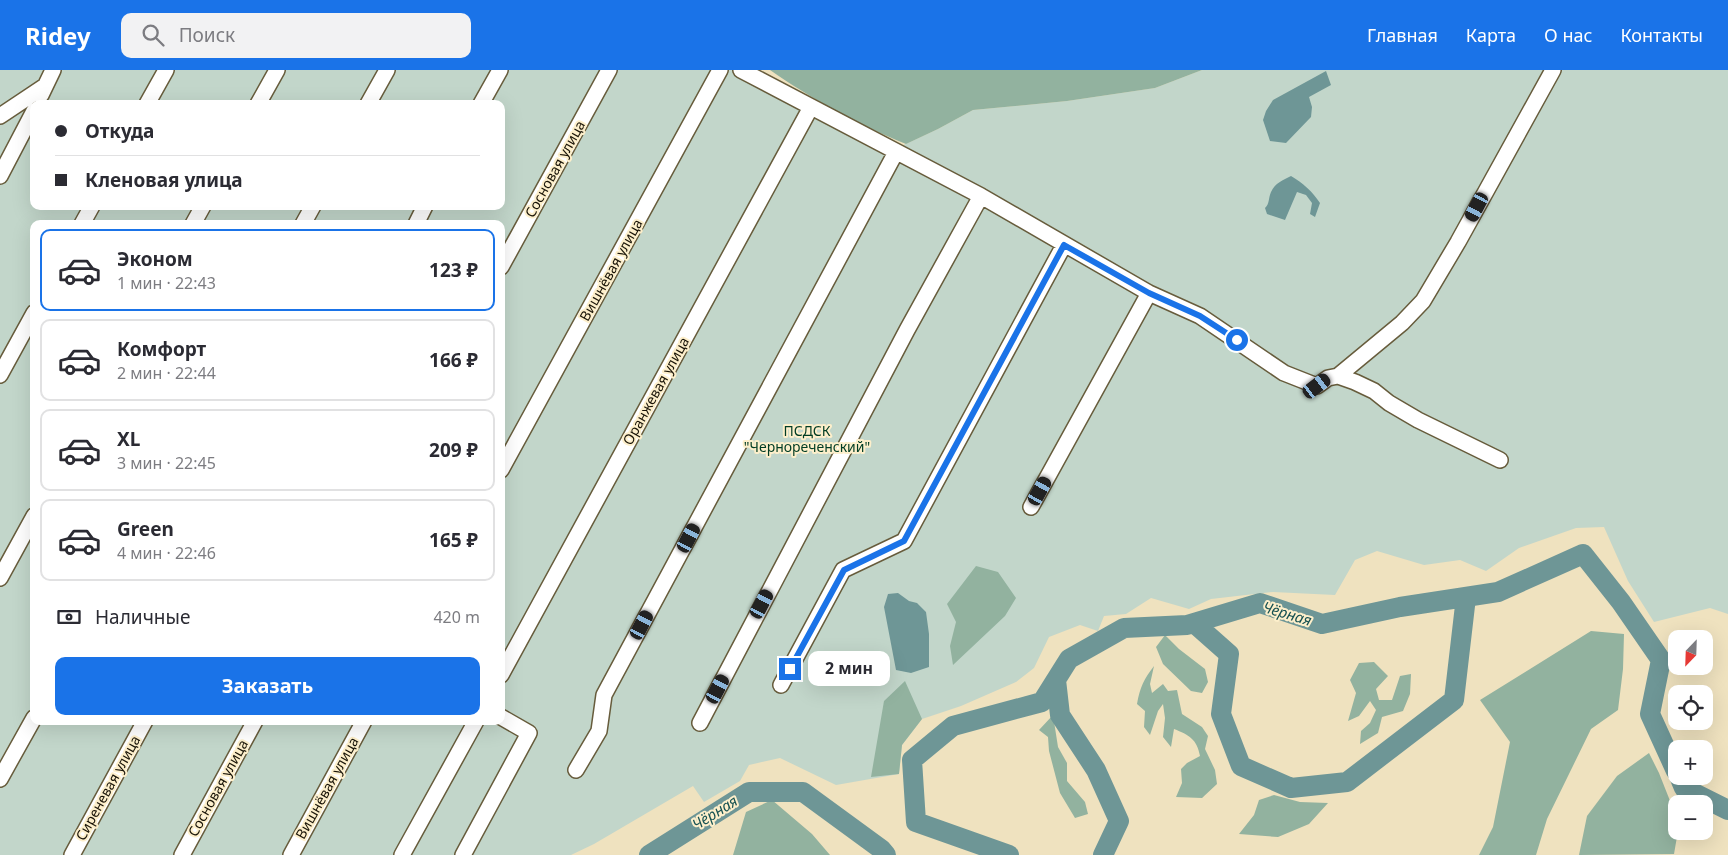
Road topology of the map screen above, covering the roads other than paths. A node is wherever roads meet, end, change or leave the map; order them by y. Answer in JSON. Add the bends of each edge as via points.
{"nodes":[{"id":1,"x":53,"y":70,"type":"edge"},
{"id":2,"x":166,"y":70,"type":"edge"},
{"id":3,"x":277,"y":70,"type":"edge"},
{"id":4,"x":387,"y":70,"type":"edge"},
{"id":5,"x":500,"y":70,"type":"edge"},
{"id":6,"x":608,"y":70,"type":"edge"},
{"id":7,"x":720,"y":70,"type":"edge"},
{"id":8,"x":741,"y":70,"type":"edge"},
{"id":9,"x":1553,"y":70,"type":"edge"},
{"id":10,"x":45,"y":86,"type":"junction"},
{"id":11,"x":39,"y":100,"type":"edge"},
{"id":12,"x":150,"y":100,"type":"edge"},
{"id":13,"x":260,"y":100,"type":"edge"},
{"id":14,"x":370,"y":100,"type":"edge"},
{"id":15,"x":483,"y":100,"type":"edge"},
{"id":16,"x":812,"y":107,"type":"junction"},
{"id":17,"x":0,"y":116,"type":"edge"},
{"id":18,"x":30,"y":120,"type":"edge"},
{"id":19,"x":896,"y":152,"type":"junction"},
{"id":20,"x":0,"y":176,"type":"edge"},
{"id":21,"x":981,"y":196,"type":"junction"},
{"id":22,"x":1064,"y":245,"type":"junction"},
{"id":23,"x":505,"y":260,"type":"edge"},
{"id":24,"x":1149,"y":293,"type":"junction"},
{"id":25,"x":30,"y":320,"type":"edge"},
{"id":26,"x":0,"y":375,"type":"edge"},
{"id":27,"x":1338,"y":376,"type":"junction"},
{"id":28,"x":1500,"y":460,"type":"dead end"},
{"id":29,"x":505,"y":463,"type":"edge"},
{"id":30,"x":1031,"y":507,"type":"dead end"},
{"id":31,"x":30,"y":523,"type":"edge"},
{"id":32,"x":0,"y":578,"type":"edge"},
{"id":33,"x":505,"y":668,"type":"edge"},
{"id":34,"x":781,"y":685,"type":"dead end"},
{"id":35,"x":505,"y":719,"type":"edge"},
{"id":36,"x":700,"y":723,"type":"dead end"},
{"id":37,"x":30,"y":725,"type":"edge"},
{"id":38,"x":143,"y":725,"type":"edge"},
{"id":39,"x":252,"y":725,"type":"edge"},
{"id":40,"x":362,"y":725,"type":"edge"},
{"id":41,"x":474,"y":725,"type":"edge"},
{"id":42,"x":576,"y":770,"type":"dead end"},
{"id":43,"x":0,"y":779,"type":"edge"},
{"id":44,"x":72,"y":855,"type":"edge"},
{"id":45,"x":182,"y":855,"type":"edge"},
{"id":46,"x":291,"y":855,"type":"edge"},
{"id":47,"x":402,"y":855,"type":"edge"},
{"id":48,"x":463,"y":855,"type":"edge"}],
"edges":[{"from":1,"to":10,"type":"street"},
{"from":2,"to":12,"type":"street"},
{"from":3,"to":13,"type":"street"},
{"from":4,"to":14,"type":"street"},
{"from":5,"to":15,"type":"street"},
{"from":6,"to":23,"type":"street","name":"Сосновая улица"},
{"from":7,"to":29,"type":"street","name":"Вишнёвая улица"},
{"from":8,"to":16,"type":"street"},
{"from":9,"to":27,"type":"street","via":[[1423,301],[1402,323]]},
{"from":10,"to":11,"type":"street"},
{"from":10,"to":17,"type":"street"},
{"from":16,"to":19,"type":"street"},
{"from":16,"to":33,"type":"street","name":"Оранжевая улица"},
{"from":18,"to":20,"type":"street"},
{"from":19,"to":21,"type":"street"},
{"from":19,"to":42,"type":"street","via":[[604,695],[599,731]]},
{"from":21,"to":22,"type":"street"},
{"from":21,"to":36,"type":"street","via":[[906,330]]},
{"from":22,"to":24,"type":"street"},
{"from":22,"to":34,"type":"street","via":[[904,541],[844,570]]},
{"from":24,"to":27,"type":"street","via":[[1200,316],[1284,373],[1317,386]]},
{"from":24,"to":30,"type":"street"},
{"from":25,"to":26,"type":"street"},
{"from":27,"to":28,"type":"street"},
{"from":31,"to":32,"type":"street"},
{"from":35,"to":48,"type":"street","via":[[529,733]]},
{"from":37,"to":43,"type":"street"},
{"from":38,"to":44,"type":"street","name":"Сиреневая улица"},
{"from":39,"to":45,"type":"street","name":"Сосновая улица"},
{"from":40,"to":46,"type":"street","name":"Вишнёвая улица"},
{"from":41,"to":47,"type":"street"}]}
